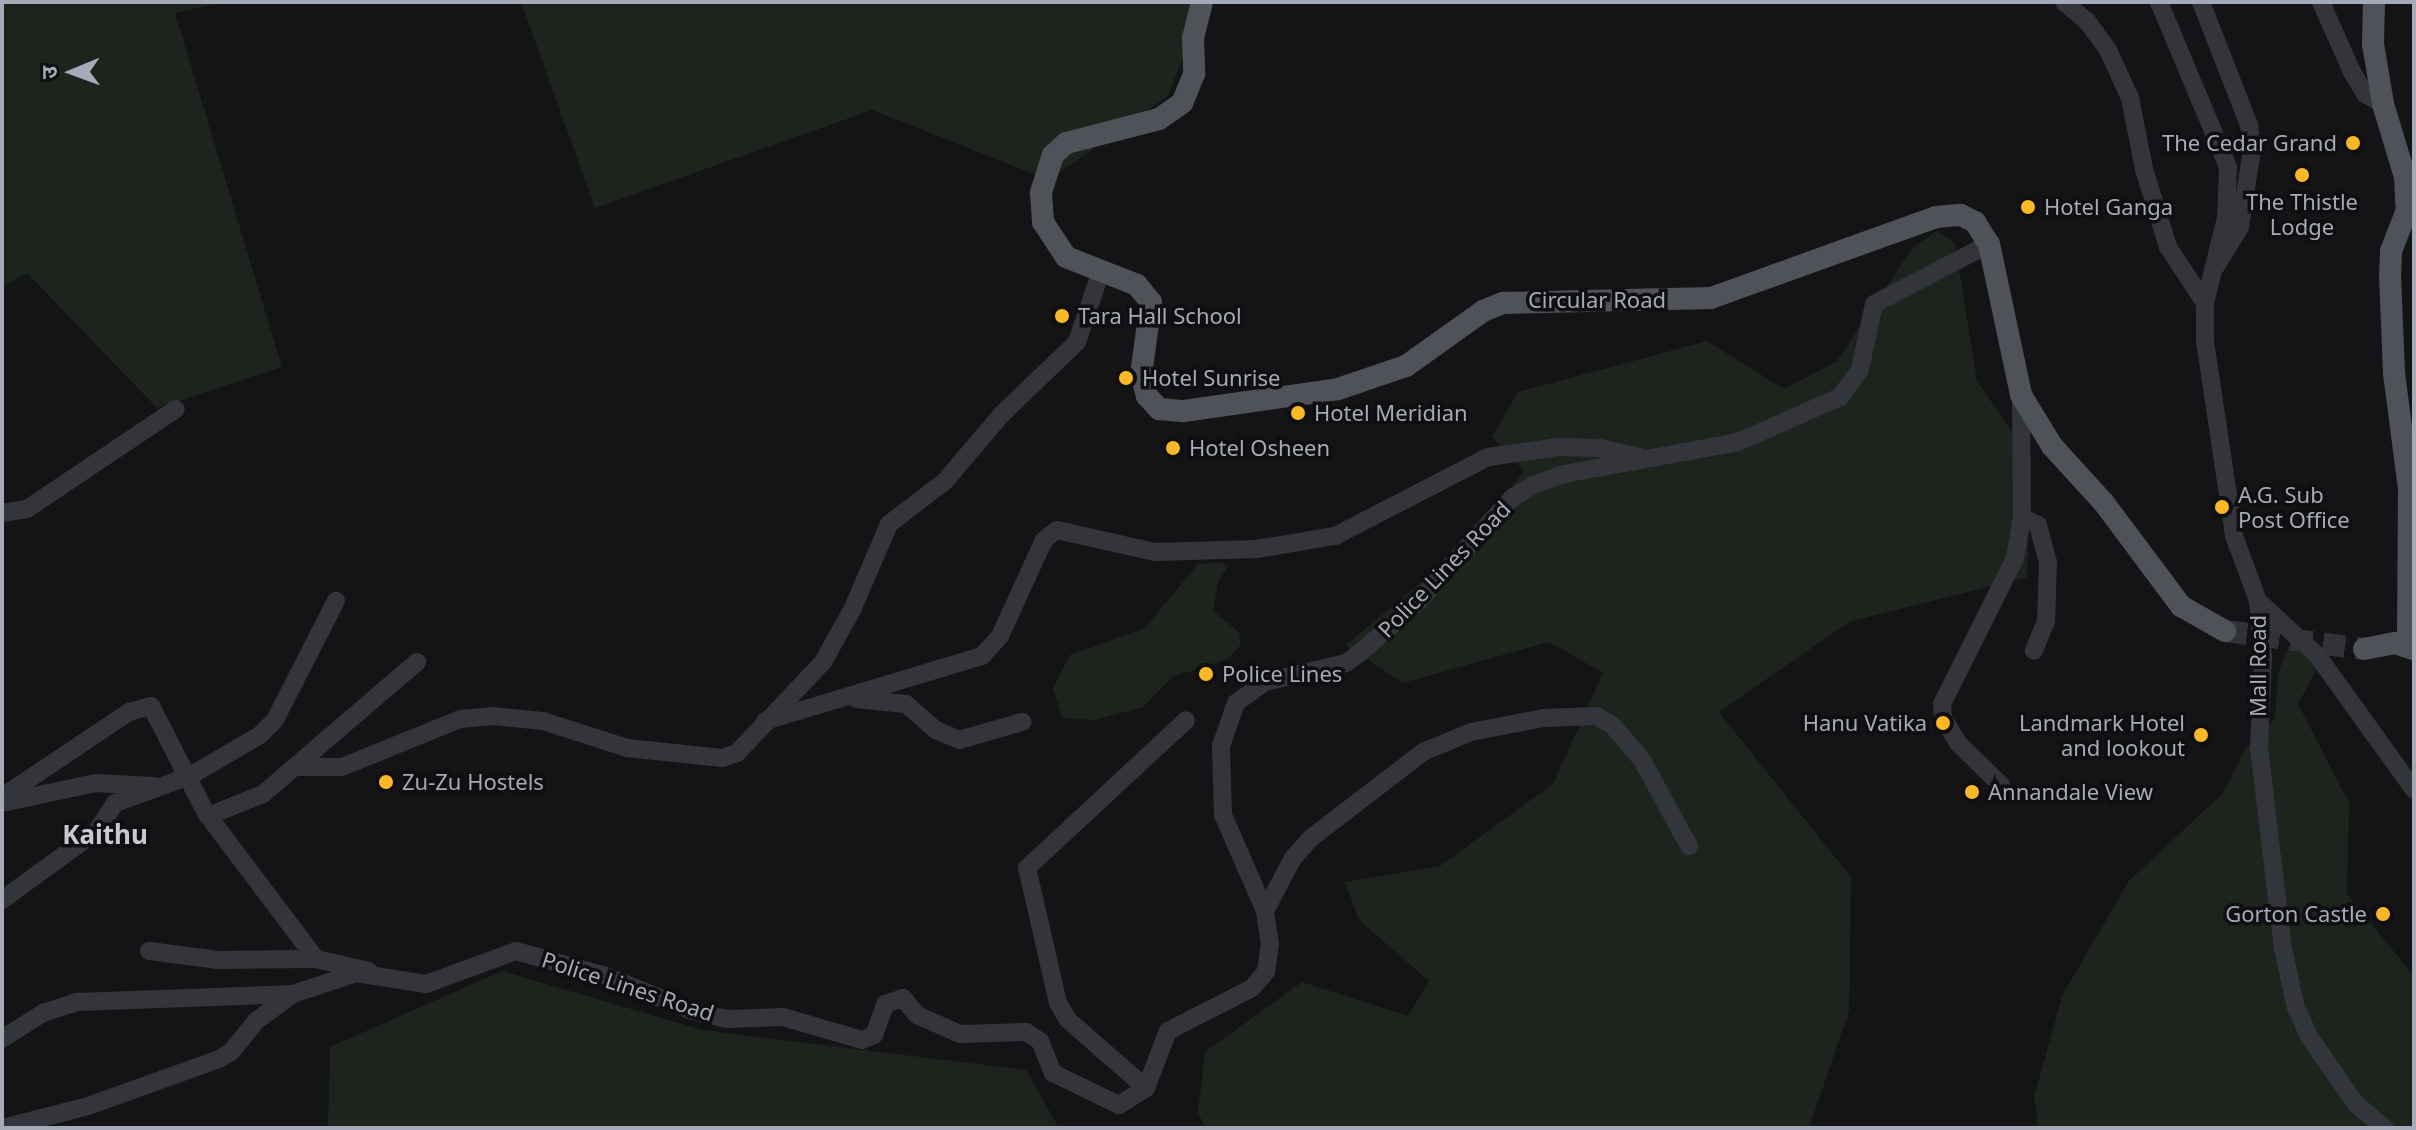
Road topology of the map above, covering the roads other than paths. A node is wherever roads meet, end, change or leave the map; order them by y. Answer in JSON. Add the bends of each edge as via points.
{"nodes":[{"id":1,"x":1202,"y":2,"type":"edge"},
{"id":2,"x":2064,"y":2,"type":"edge"},
{"id":3,"x":2159,"y":2,"type":"edge"},
{"id":4,"x":2201,"y":2,"type":"edge"},
{"id":5,"x":2321,"y":2,"type":"edge"},
{"id":6,"x":2374,"y":2,"type":"edge"},
{"id":7,"x":2383,"y":104,"type":"junction"},
{"id":8,"x":1989,"y":244,"type":"junction"},
{"id":9,"x":1101,"y":271,"type":"junction"},
{"id":10,"x":2211,"y":271,"type":"junction"},
{"id":11,"x":2205,"y":303,"type":"junction"},
{"id":12,"x":2021,"y":395,"type":"junction"},
{"id":13,"x":176,"y":409,"type":"dead end"},
{"id":14,"x":1649,"y":459,"type":"junction"},
{"id":15,"x":2,"y":513,"type":"edge"},
{"id":16,"x":2020,"y":525,"type":"junction"},
{"id":17,"x":336,"y":601,"type":"dead end"},
{"id":18,"x":2258,"y":601,"type":"junction"},
{"id":19,"x":2225,"y":631,"type":"tunnel mouth"},
{"id":20,"x":2411,"y":647,"type":"edge"},
{"id":21,"x":2364,"y":649,"type":"tunnel mouth"},
{"id":22,"x":2034,"y":651,"type":"dead end"},
{"id":23,"x":417,"y":662,"type":"dead end"},
{"id":24,"x":846,"y":698,"type":"junction"},
{"id":25,"x":1186,"y":720,"type":"dead end"},
{"id":26,"x":765,"y":721,"type":"junction"},
{"id":27,"x":1022,"y":722,"type":"dead end"},
{"id":28,"x":299,"y":767,"type":"junction"},
{"id":29,"x":190,"y":776,"type":"junction"},
{"id":30,"x":2001,"y":785,"type":"dead end"},
{"id":31,"x":160,"y":787,"type":"junction"},
{"id":32,"x":2414,"y":790,"type":"edge"},
{"id":33,"x":2,"y":800,"type":"edge"},
{"id":34,"x":208,"y":816,"type":"junction"},
{"id":35,"x":1689,"y":846,"type":"dead end"},
{"id":36,"x":2,"y":900,"type":"edge"},
{"id":37,"x":1265,"y":911,"type":"junction"},
{"id":38,"x":149,"y":951,"type":"dead end"},
{"id":39,"x":316,"y":959,"type":"junction"},
{"id":40,"x":383,"y":977,"type":"junction"},
{"id":41,"x":293,"y":994,"type":"junction"},
{"id":42,"x":2,"y":1039,"type":"edge"},
{"id":43,"x":1146,"y":1088,"type":"junction"},
{"id":44,"x":3,"y":1128,"type":"edge"},
{"id":45,"x":2385,"y":1128,"type":"edge"}],
"edges":[{"from":1,"to":9,"type":"main road","name":"Circular Road","via":[[1193,38],[1194,74],[1182,103],[1159,119],[1066,143],[1053,155],[1041,193],[1043,222],[1066,257]]},
{"from":2,"to":11,"type":"street","via":[[2087,21],[2108,50],[2130,98],[2168,247]]},
{"from":3,"to":10,"type":"street","name":"Mall Road","via":[[2228,167],[2226,218]]},
{"from":4,"to":10,"type":"street","via":[[2249,125],[2252,150],[2240,227],[2222,262]]},
{"from":5,"to":7,"type":"street","via":[[2365,94]]},
{"from":6,"to":7,"type":"main road","via":[[2373,44]]},
{"from":7,"to":20,"type":"main road","via":[[2405,177],[2407,210],[2391,251],[2390,288],[2409,489]]},
{"from":8,"to":9,"type":"main road","name":"Circular Road","via":[[1975,222],[1947,215],[1711,298],[1503,303],[1382,378],[1184,411],[1159,409],[1147,396],[1141,375],[1151,302],[1137,285]]},
{"from":8,"to":12,"type":"main road"},
{"from":8,"to":14,"type":"street","name":"Police Lines Road","via":[[1874,304],[1860,369],[1840,397],[1755,437]]},
{"from":9,"to":26,"type":"street","via":[[1077,342],[1002,414],[945,481],[889,524],[837,640]]},
{"from":10,"to":11,"type":"street","name":"Mall Road"},
{"from":11,"to":18,"type":"street","name":"Mall Road","via":[[2223,483],[2234,536]]},
{"from":12,"to":16,"type":"street"},
{"from":12,"to":19,"type":"main road","via":[[2052,446],[2104,503],[2181,606]]},
{"from":13,"to":15,"type":"street","via":[[27,509]]},
{"from":14,"to":24,"type":"street","via":[[1572,447],[1488,457],[1335,536],[1257,549],[1155,552],[1057,530],[1044,540],[1000,636],[982,656]]},
{"from":14,"to":37,"type":"street","name":"Police Lines Road","via":[[1564,474],[1531,486],[1512,498],[1418,602],[1346,663],[1265,682],[1236,703],[1221,746],[1223,815]]},
{"from":16,"to":22,"type":"street","via":[[2038,525],[2048,562],[2046,621]]},
{"from":16,"to":30,"type":"street","via":[[2015,558],[1998,599],[1975,632],[1942,704],[1943,718],[1958,743]]},
{"from":17,"to":29,"type":"street","via":[[275,720],[248,744]]},
{"from":18,"to":32,"type":"street","via":[[2317,655]]},
{"from":18,"to":45,"type":"street","name":"Mall Road","via":[[2263,657],[2259,748],[2274,897],[2296,1008],[2337,1081]]},
{"from":20,"to":21,"type":"main road","via":[[2387,643]]},
{"from":23,"to":28,"type":"street"},
{"from":24,"to":26,"type":"street"},
{"from":24,"to":27,"type":"street","via":[[906,704],[936,730],[959,740]]},
{"from":25,"to":43,"type":"street","via":[[1027,868],[1058,1003],[1068,1020]]},
{"from":26,"to":28,"type":"street","via":[[737,753],[722,758],[627,748],[543,721],[492,716],[460,719],[342,767]]},
{"from":28,"to":34,"type":"street","via":[[263,794]]},
{"from":29,"to":31,"type":"street"},
{"from":29,"to":33,"type":"street","via":[[157,710],[141,706]]},
{"from":29,"to":34,"type":"street"},
{"from":31,"to":33,"type":"street","via":[[95,783]]},
{"from":31,"to":36,"type":"street","via":[[115,803],[97,831]]},
{"from":34,"to":39,"type":"street"},
{"from":35,"to":37,"type":"street","via":[[1642,760],[1613,726],[1597,716],[1544,718],[1471,732],[1423,752],[1311,838],[1287,867]]},
{"from":37,"to":43,"type":"street","name":"Police Lines Road","via":[[1270,944],[1266,972],[1252,988],[1168,1031]]},
{"from":38,"to":39,"type":"street","via":[[218,960]]},
{"from":39,"to":40,"type":"street","via":[[352,964]]},
{"from":40,"to":41,"type":"street","name":"Police Lines Road","via":[[356,973]]},
{"from":40,"to":43,"type":"street","name":"Police Lines Road","via":[[426,984],[516,951],[606,976],[692,1011],[728,1019],[783,1017],[862,1040],[874,1035],[885,1004],[899,997],[917,1015],[960,1034],[1026,1032],[1040,1041],[1053,1073],[1113,1104],[1129,1101]]},
{"from":41,"to":42,"type":"street","name":"Police Lines Road","via":[[77,1002],[43,1013]]},
{"from":41,"to":44,"type":"street","via":[[256,1021],[219,1059],[88,1106]]}]}
